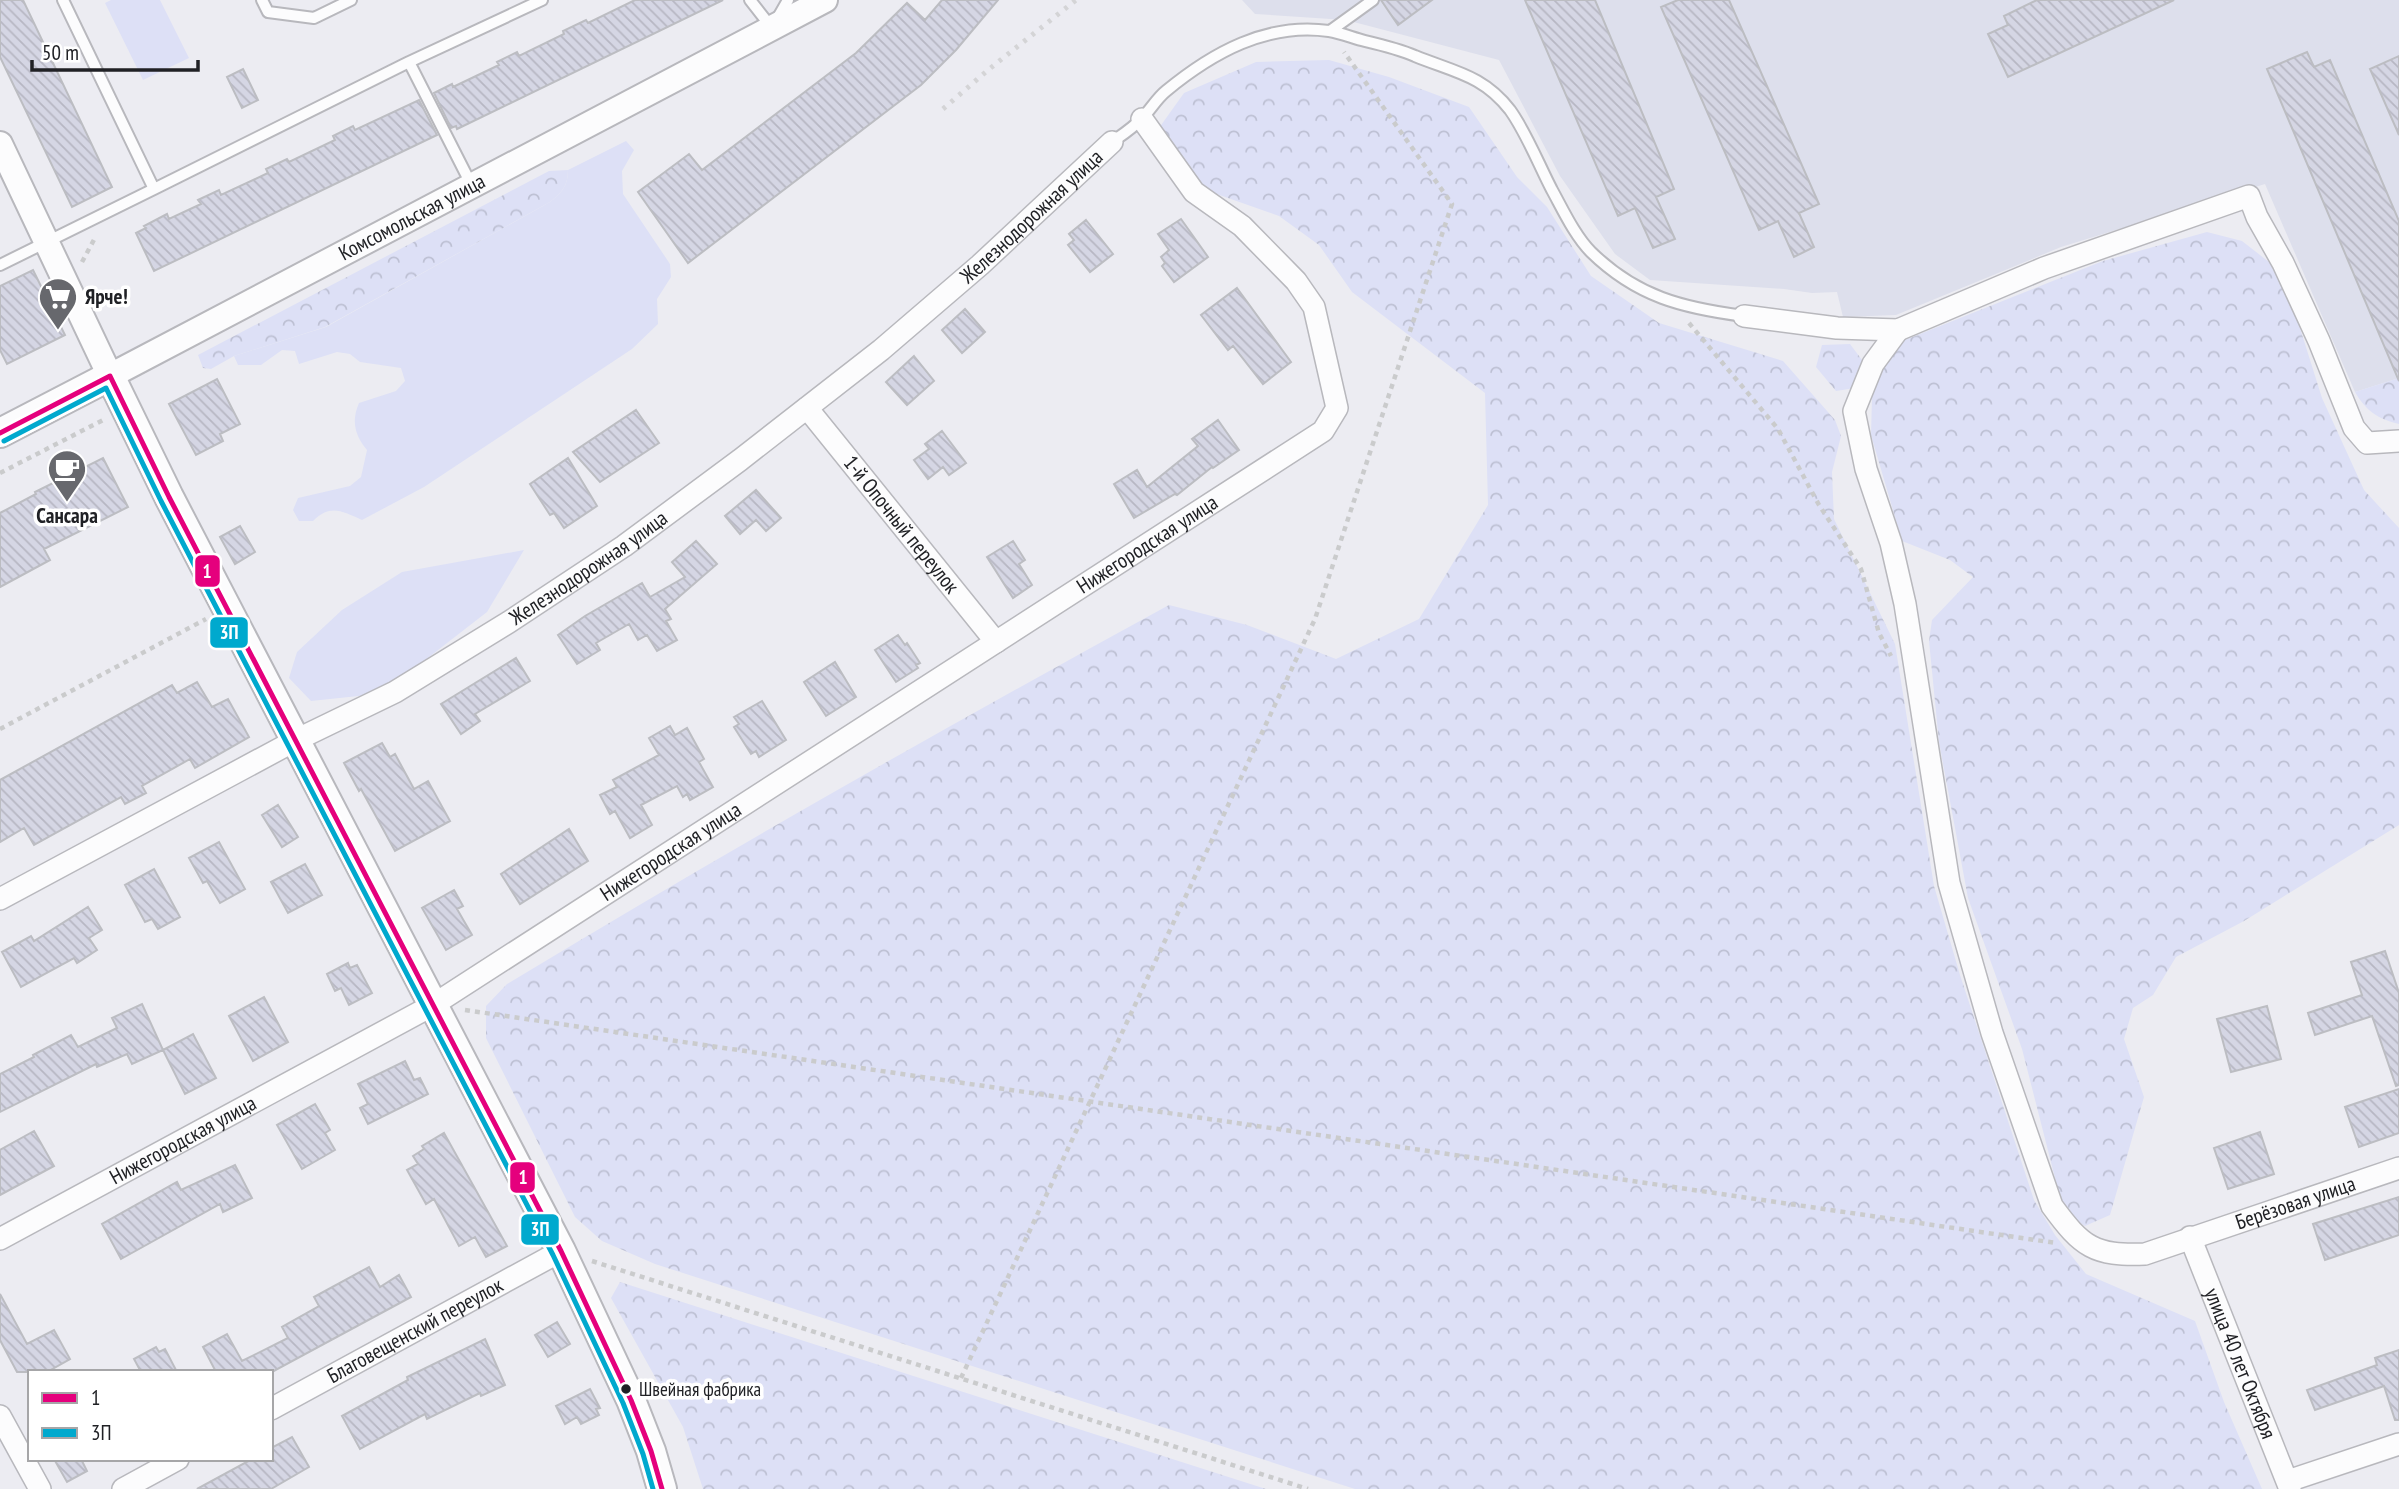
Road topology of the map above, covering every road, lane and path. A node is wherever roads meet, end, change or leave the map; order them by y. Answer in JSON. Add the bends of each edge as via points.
{"nodes":[{"id":1,"x":63,"y":0,"type":"edge"},
{"id":2,"x":262,"y":0,"type":"edge"},
{"id":3,"x":351,"y":0,"type":"edge"},
{"id":4,"x":542,"y":0,"type":"edge"},
{"id":5,"x":750,"y":0,"type":"edge"},
{"id":6,"x":788,"y":0,"type":"edge"},
{"id":7,"x":825,"y":0,"type":"edge"},
{"id":8,"x":1373,"y":0,"type":"edge"},
{"id":9,"x":772,"y":28,"type":"junction"},
{"id":10,"x":1330,"y":32,"type":"junction"},
{"id":11,"x":409,"y":62,"type":"junction"},
{"id":12,"x":1142,"y":119,"type":"junction"},
{"id":13,"x":1112,"y":142,"type":"joint"},
{"id":14,"x":0,"y":144,"type":"edge"},
{"id":15,"x":472,"y":186,"type":"junction"},
{"id":16,"x":154,"y":189,"type":"junction"},
{"id":17,"x":47,"y":243,"type":"junction"},
{"id":18,"x":0,"y":265,"type":"edge"},
{"id":19,"x":1673,"y":304,"type":"junction"},
{"id":20,"x":1744,"y":316,"type":"joint"},
{"id":21,"x":1898,"y":330,"type":"junction"},
{"id":22,"x":110,"y":376,"type":"junction"},
{"id":23,"x":807,"y":408,"type":"junction"},
{"id":24,"x":107,"y":418,"type":"dead end"},
{"id":25,"x":0,"y":433,"type":"edge"},
{"id":26,"x":2399,"y":441,"type":"edge"},
{"id":27,"x":0,"y":473,"type":"edge"},
{"id":28,"x":209,"y":617,"type":"dead end"},
{"id":29,"x":996,"y":642,"type":"junction"},
{"id":30,"x":1896,"y":667,"type":"dead end"},
{"id":31,"x":0,"y":729,"type":"edge"},
{"id":32,"x":296,"y":740,"type":"junction"},
{"id":33,"x":0,"y":899,"type":"edge"},
{"id":34,"x":433,"y":1005,"type":"junction"},
{"id":35,"x":1089,"y":1103,"type":"junction"},
{"id":36,"x":2399,"y":1168,"type":"edge"},
{"id":37,"x":2190,"y":1237,"type":"junction"},
{"id":38,"x":0,"y":1239,"type":"edge"},
{"id":39,"x":2090,"y":1248,"type":"junction"},
{"id":40,"x":561,"y":1251,"type":"junction"},
{"id":41,"x":961,"y":1378,"type":"junction"},
{"id":42,"x":273,"y":1408,"type":"edge"},
{"id":43,"x":0,"y":1416,"type":"edge"},
{"id":44,"x":2399,"y":1444,"type":"edge"},
{"id":45,"x":174,"y":1461,"type":"edge"},
{"id":46,"x":2289,"y":1485,"type":"edge"},
{"id":47,"x":40,"y":1489,"type":"edge"},
{"id":48,"x":123,"y":1489,"type":"edge"},
{"id":49,"x":662,"y":1489,"type":"edge"},
{"id":50,"x":1308,"y":1489,"type":"edge"}],
"edges":[{"from":1,"to":16,"type":"lane"},
{"from":2,"to":3,"type":"lane","via":[[268,12],[314,19]]},
{"from":4,"to":11,"type":"lane"},
{"from":5,"to":9,"type":"lane"},
{"from":6,"to":9,"type":"lane"},
{"from":7,"to":9,"type":"street","name":"Комсомольская улица"},
{"from":8,"to":10,"type":"lane"},
{"from":9,"to":15,"type":"street","name":"Комсомольская улица"},
{"from":10,"to":12,"type":"lane","via":[[1301,29],[1240,43],[1190,72]]},
{"from":10,"to":19,"type":"lane","via":[[1397,49],[1488,86],[1511,112],[1590,251],[1629,281]]},
{"from":10,"to":35,"type":"path","via":[[1452,205],[1315,619]]},
{"from":11,"to":15,"type":"lane"},
{"from":11,"to":16,"type":"lane"},
{"from":12,"to":13,"type":"lane"},
{"from":12,"to":29,"type":"street","name":"Нижегородская улица","via":[[1194,192],[1242,226],[1296,281],[1314,307],[1337,408],[1323,431]]},
{"from":13,"to":23,"type":"street","name":"Железнодорожная улица","via":[[980,265]]},
{"from":14,"to":17,"type":"street"},
{"from":15,"to":22,"type":"street","name":"Комсомольская улица"},
{"from":16,"to":17,"type":"lane"},
{"from":17,"to":18,"type":"lane"},
{"from":17,"to":22,"type":"street"},
{"from":19,"to":20,"type":"lane"},
{"from":19,"to":30,"type":"path","via":[[1778,429],[1861,569],[1879,633]]},
{"from":20,"to":21,"type":"street"},
{"from":21,"to":26,"type":"street","via":[[2044,268],[2249,196],[2319,341],[2354,428],[2368,443]]},
{"from":21,"to":39,"type":"street","via":[[1873,364],[1854,411],[1905,604],[1949,883],[1992,1032],[2052,1206]]},
{"from":22,"to":25,"type":"main road","name":"Комсомольская улица"},
{"from":22,"to":32,"type":"main road"},
{"from":23,"to":29,"type":"street","name":"1-й Опочный переулок"},
{"from":23,"to":32,"type":"street","name":"Железнодорожная улица","via":[[624,546],[509,622],[395,692]]},
{"from":24,"to":27,"type":"path"},
{"from":28,"to":31,"type":"path"},
{"from":29,"to":34,"type":"street","name":"Нижегородская улица"},
{"from":32,"to":33,"type":"street","name":"Железнодорожная улица"},
{"from":32,"to":34,"type":"main road"},
{"from":34,"to":35,"type":"path"},
{"from":34,"to":38,"type":"street","name":"Нижегородская улица"},
{"from":34,"to":40,"type":"main road"},
{"from":35,"to":39,"type":"path"},
{"from":35,"to":41,"type":"path"},
{"from":36,"to":37,"type":"street","name":"Берёзовая улица"},
{"from":37,"to":39,"type":"street","name":"Берёзовая улица","via":[[2145,1254],[2118,1255]]},
{"from":37,"to":46,"type":"street","name":"улица 40 лет Октября"},
{"from":40,"to":41,"type":"path"},
{"from":40,"to":42,"type":"street","name":"Благовещенский переулок"},
{"from":40,"to":49,"type":"main road","via":[[631,1400]]},
{"from":41,"to":50,"type":"path"},
{"from":43,"to":47,"type":"street"},
{"from":44,"to":46,"type":"street"},
{"from":45,"to":48,"type":"street"}]}
